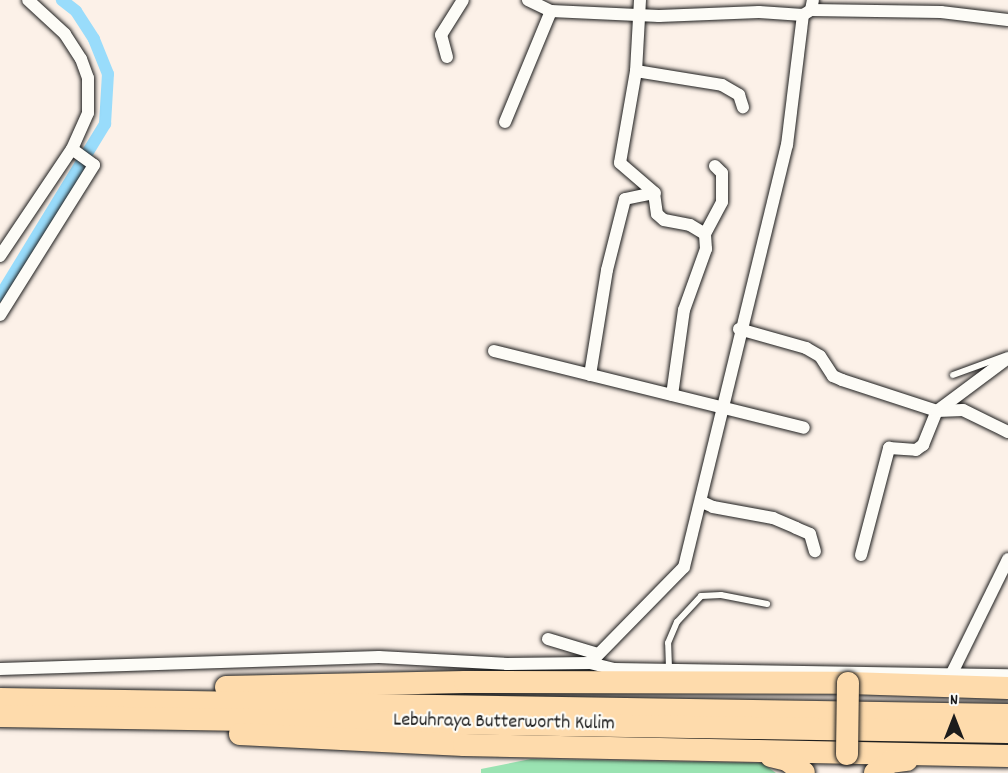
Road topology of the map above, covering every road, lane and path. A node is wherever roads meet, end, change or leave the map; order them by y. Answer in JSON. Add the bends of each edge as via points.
{"nodes":[{"id":1,"x":463,"y":0,"type":"edge"},
{"id":2,"x":528,"y":0,"type":"edge"},
{"id":3,"x":640,"y":0,"type":"edge"},
{"id":4,"x":32,"y":1,"type":"edge"},
{"id":5,"x":809,"y":8,"type":"edge"},
{"id":6,"x":551,"y":11,"type":"junction"},
{"id":7,"x":638,"y":15,"type":"junction"},
{"id":8,"x":1008,"y":20,"type":"edge"},
{"id":9,"x":447,"y":57,"type":"dead end"},
{"id":10,"x":636,"y":71,"type":"junction"},
{"id":11,"x":743,"y":107,"type":"dead end"},
{"id":12,"x":505,"y":122,"type":"dead end"},
{"id":13,"x":75,"y":151,"type":"junction"},
{"id":14,"x":715,"y":166,"type":"dead end"},
{"id":15,"x":658,"y":194,"type":"junction"},
{"id":16,"x":705,"y":234,"type":"junction"},
{"id":17,"x":0,"y":256,"type":"edge"},
{"id":18,"x":0,"y":315,"type":"edge"},
{"id":19,"x":739,"y":329,"type":"junction"},
{"id":20,"x":494,"y":351,"type":"dead end"},
{"id":21,"x":1008,"y":356,"type":"edge"},
{"id":22,"x":590,"y":375,"type":"junction"},
{"id":23,"x":953,"y":375,"type":"dead end"},
{"id":24,"x":672,"y":395,"type":"junction"},
{"id":25,"x":725,"y":405,"type":"junction"},
{"id":26,"x":937,"y":411,"type":"junction"},
{"id":27,"x":804,"y":428,"type":"dead end"},
{"id":28,"x":1008,"y":432,"type":"edge"},
{"id":29,"x":702,"y":502,"type":"junction"},
{"id":30,"x":815,"y":551,"type":"dead end"},
{"id":31,"x":861,"y":555,"type":"dead end"},
{"id":32,"x":1008,"y":559,"type":"edge"},
{"id":33,"x":767,"y":604,"type":"dead end"},
{"id":34,"x":548,"y":639,"type":"dead end"},
{"id":35,"x":594,"y":658,"type":"junction"},
{"id":36,"x":669,"y":668,"type":"junction"},
{"id":37,"x":0,"y":669,"type":"edge"},
{"id":38,"x":952,"y":673,"type":"junction"},
{"id":39,"x":1008,"y":675,"type":"edge"},
{"id":40,"x":840,"y":683,"type":"junction"},
{"id":41,"x":1008,"y":688,"type":"edge"},
{"id":42,"x":10,"y":708,"type":"edge"},
{"id":43,"x":1008,"y":715,"type":"edge"},
{"id":44,"x":1008,"y":732,"type":"edge"},
{"id":45,"x":762,"y":753,"type":"junction"},
{"id":46,"x":944,"y":755,"type":"junction"},
{"id":47,"x":1008,"y":756,"type":"edge"},
{"id":48,"x":839,"y":764,"type":"edge"},
{"id":49,"x":804,"y":773,"type":"edge"},
{"id":50,"x":875,"y":773,"type":"edge"}],
"edges":[{"from":1,"to":9,"type":"street","via":[[441,35]]},
{"from":2,"to":6,"type":"street"},
{"from":3,"to":7,"type":"street"},
{"from":4,"to":13,"type":"street","via":[[65,34],[88,78],[88,113]]},
{"from":5,"to":7,"type":"street"},
{"from":5,"to":8,"type":"street","via":[[941,12]]},
{"from":5,"to":19,"type":"street","via":[[786,145]]},
{"from":6,"to":7,"type":"street"},
{"from":6,"to":12,"type":"street"},
{"from":7,"to":10,"type":"street"},
{"from":10,"to":11,"type":"street","via":[[731,88]]},
{"from":10,"to":15,"type":"street","via":[[620,163]]},
{"from":13,"to":17,"type":"street"},
{"from":13,"to":18,"type":"street","via":[[94,165]]},
{"from":14,"to":16,"type":"street","via":[[722,173],[722,202]]},
{"from":15,"to":16,"type":"street","via":[[657,214],[664,220],[690,225]]},
{"from":15,"to":22,"type":"street","via":[[625,199],[607,270]]},
{"from":16,"to":24,"type":"street","via":[[706,249],[684,310]]},
{"from":19,"to":25,"type":"street"},
{"from":19,"to":26,"type":"street","via":[[806,348],[820,356],[833,376]]},
{"from":20,"to":22,"type":"street"},
{"from":21,"to":23,"type":"lane"},
{"from":21,"to":26,"type":"street"},
{"from":22,"to":24,"type":"street"},
{"from":24,"to":25,"type":"street"},
{"from":25,"to":27,"type":"street"},
{"from":25,"to":29,"type":"street"},
{"from":26,"to":28,"type":"street","via":[[963,410]]},
{"from":26,"to":31,"type":"street","via":[[924,445],[916,450],[890,448]]},
{"from":29,"to":30,"type":"street","via":[[773,518],[810,534]]},
{"from":29,"to":35,"type":"street","via":[[684,567]]},
{"from":32,"to":38,"type":"street"},
{"from":33,"to":36,"type":"lane","via":[[720,595],[701,596],[677,622],[668,643]]},
{"from":34,"to":35,"type":"street"},
{"from":35,"to":36,"type":"street","via":[[614,669]]},
{"from":35,"to":37,"type":"street","via":[[379,657]]},
{"from":36,"to":38,"type":"street"},
{"from":38,"to":39,"type":"street"},
{"from":40,"to":41,"type":"highway"},
{"from":40,"to":42,"type":"highway","via":[[465,682],[188,688]]},
{"from":40,"to":48,"type":"highway"},
{"from":42,"to":43,"type":"highway","name":"Lebuhraya Butterworth Kulim"},
{"from":42,"to":44,"type":"highway","name":"Lebuhraya Butterworth Kulim"},
{"from":42,"to":45,"type":"highway","via":[[188,731],[464,746]]},
{"from":45,"to":48,"type":"highway"},
{"from":45,"to":49,"type":"highway","via":[[787,760]]},
{"from":46,"to":47,"type":"highway"},
{"from":46,"to":48,"type":"highway"},
{"from":46,"to":50,"type":"highway","via":[[890,762]]}]}
